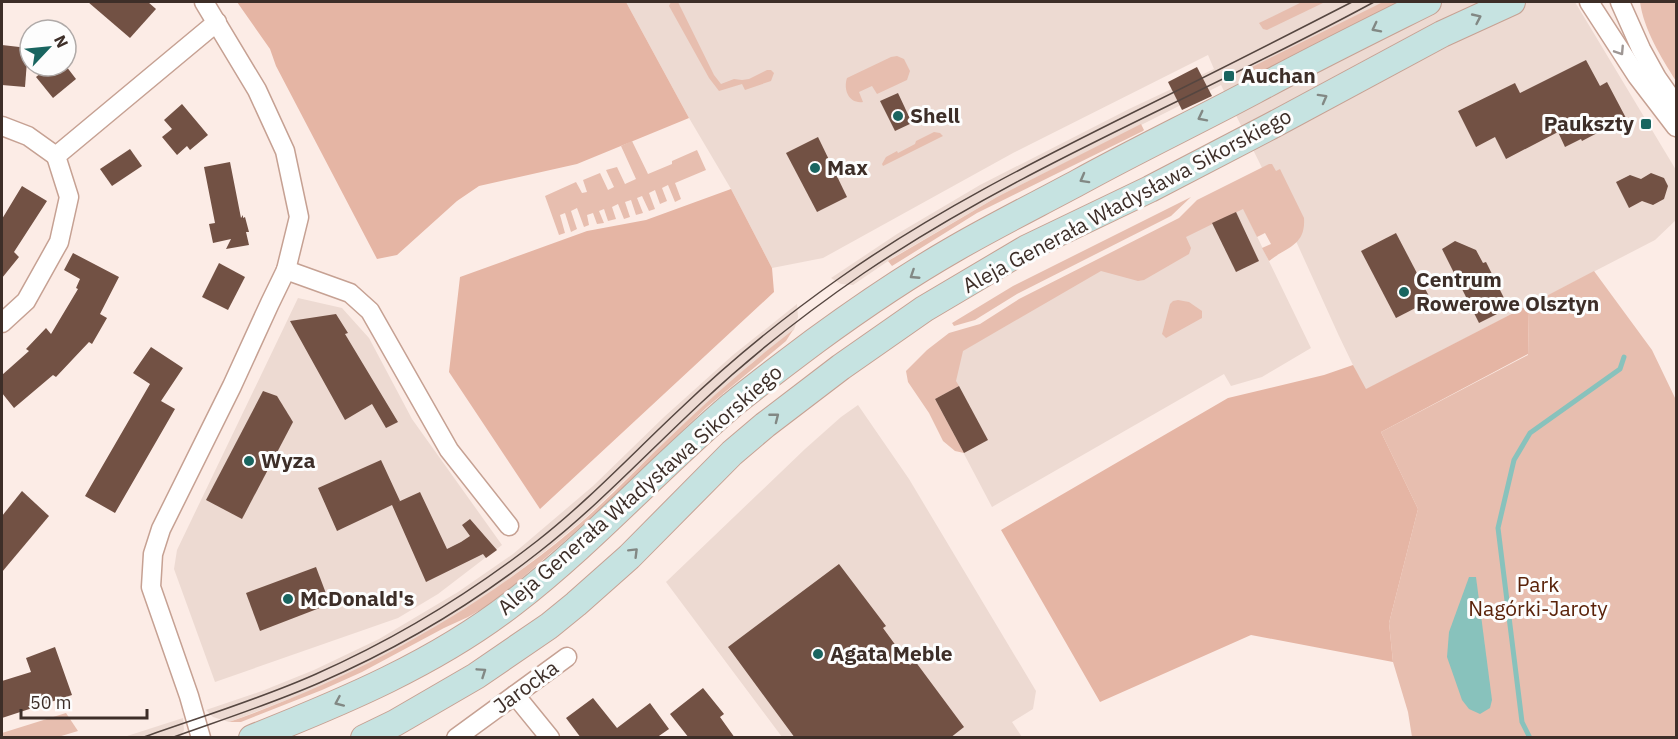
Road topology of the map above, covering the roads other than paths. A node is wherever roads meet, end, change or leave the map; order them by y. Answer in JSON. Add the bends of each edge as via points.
{"nodes":[{"id":1,"x":204,"y":2,"type":"edge"},
{"id":2,"x":1428,"y":2,"type":"edge"},
{"id":3,"x":1512,"y":2,"type":"edge"},
{"id":4,"x":1589,"y":2,"type":"edge"},
{"id":5,"x":1620,"y":2,"type":"edge"},
{"id":6,"x":218,"y":22,"type":"junction"},
{"id":7,"x":1677,"y":105,"type":"edge"},
{"id":8,"x":2,"y":126,"type":"edge"},
{"id":9,"x":1677,"y":127,"type":"edge"},
{"id":10,"x":56,"y":156,"type":"junction"},
{"id":11,"x":286,"y":270,"type":"junction"},
{"id":12,"x":2,"y":323,"type":"edge"},
{"id":13,"x":509,"y":526,"type":"dead end"},
{"id":14,"x":567,"y":657,"type":"dead end"},
{"id":15,"x":514,"y":694,"type":"junction"},
{"id":16,"x":201,"y":738,"type":"edge"},
{"id":17,"x":252,"y":738,"type":"edge"},
{"id":18,"x":364,"y":738,"type":"edge"},
{"id":19,"x":456,"y":738,"type":"edge"},
{"id":20,"x":550,"y":738,"type":"edge"}],
"edges":[{"from":1,"to":6,"type":"street"},
{"from":2,"to":17,"type":"main road","name":"Aleja Generała Władysława Sikorskiego","one_way":true,"via":[[1290,70],[947,253],[816,340],[731,406],[510,606],[392,677]]},
{"from":18,"to":3,"type":"main road","name":"Aleja Generała Władysława Sikorskiego","one_way":true,"via":[[476,676],[549,626],[629,557],[765,425],[924,309],[1028,248],[1140,194],[1442,34]]},
{"from":4,"to":9,"type":"street","one_way":true,"via":[[1636,76]]},
{"from":5,"to":7,"type":"street","via":[[1657,78]]},
{"from":6,"to":10,"type":"street"},
{"from":6,"to":11,"type":"street","via":[[257,90],[285,151],[299,217]]},
{"from":8,"to":10,"type":"street","via":[[28,136]]},
{"from":10,"to":12,"type":"street","via":[[69,197],[59,242],[26,301]]},
{"from":11,"to":13,"type":"street","via":[[350,293],[370,311],[449,450]]},
{"from":11,"to":16,"type":"street","via":[[161,529],[153,554],[151,587]]},
{"from":14,"to":15,"type":"street","name":"Jarocka"},
{"from":15,"to":19,"type":"street","name":"Jarocka"},
{"from":15,"to":20,"type":"street"}]}
